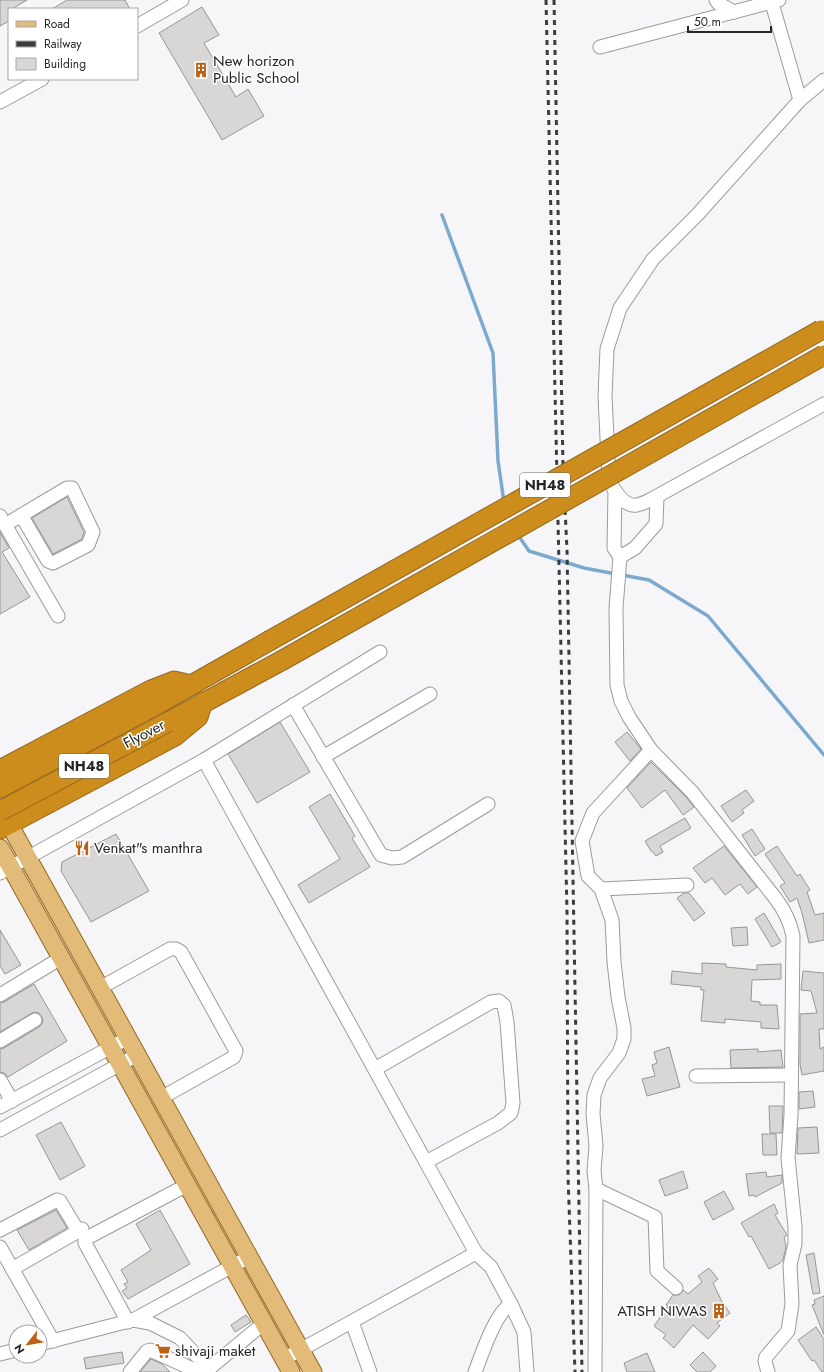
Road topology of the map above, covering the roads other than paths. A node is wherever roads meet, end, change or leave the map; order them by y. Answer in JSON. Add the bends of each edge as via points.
{"nodes":[{"id":1,"x":182,"y":0,"type":"edge"},
{"id":2,"x":716,"y":0,"type":"edge"},
{"id":3,"x":774,"y":1,"type":"edge"},
{"id":4,"x":734,"y":12,"type":"junction"},
{"id":5,"x":138,"y":25,"type":"edge"},
{"id":6,"x":600,"y":47,"type":"dead end"},
{"id":7,"x":40,"y":80,"type":"edge"},
{"id":8,"x":824,"y":80,"type":"edge"},
{"id":9,"x":800,"y":100,"type":"junction"},
{"id":10,"x":0,"y":102,"type":"edge"},
{"id":11,"x":823,"y":329,"type":"edge"},
{"id":12,"x":824,"y":355,"type":"edge"},
{"id":13,"x":824,"y":404,"type":"edge"},
{"id":14,"x":615,"y":491,"type":"junction"},
{"id":15,"x":657,"y":497,"type":"junction"},
{"id":16,"x":21,"y":515,"type":"junction"},
{"id":17,"x":2,"y":520,"type":"edge"},
{"id":18,"x":620,"y":559,"type":"junction"},
{"id":19,"x":58,"y":616,"type":"dead end"},
{"id":20,"x":380,"y":652,"type":"dead end"},
{"id":21,"x":192,"y":685,"type":"junction"},
{"id":22,"x":430,"y":694,"type":"dead end"},
{"id":23,"x":203,"y":702,"type":"junction"},
{"id":24,"x":293,"y":705,"type":"junction"},
{"id":25,"x":651,"y":750,"type":"junction"},
{"id":26,"x":323,"y":757,"type":"junction"},
{"id":27,"x":204,"y":760,"type":"junction"},
{"id":28,"x":0,"y":770,"type":"edge"},
{"id":29,"x":0,"y":788,"type":"edge"},
{"id":30,"x":488,"y":804,"type":"dead end"},
{"id":31,"x":2,"y":818,"type":"edge"},
{"id":32,"x":0,"y":848,"type":"edge"},
{"id":33,"x":28,"y":857,"type":"junction"},
{"id":34,"x":5,"y":870,"type":"edge"},
{"id":35,"x":687,"y":884,"type":"dead end"},
{"id":36,"x":601,"y":889,"type":"junction"},
{"id":37,"x":61,"y":958,"type":"junction"},
{"id":38,"x":100,"y":988,"type":"junction"},
{"id":39,"x":0,"y":995,"type":"edge"},
{"id":40,"x":35,"y":1020,"type":"dead end"},
{"id":41,"x":128,"y":1038,"type":"junction"},
{"id":42,"x":0,"y":1041,"type":"edge"},
{"id":43,"x":110,"y":1047,"type":"junction"},
{"id":44,"x":137,"y":1055,"type":"junction"},
{"id":45,"x":120,"y":1064,"type":"junction"},
{"id":46,"x":375,"y":1069,"type":"junction"},
{"id":47,"x":791,"y":1075,"type":"junction"},
{"id":48,"x":696,"y":1076,"type":"dead end"},
{"id":49,"x":0,"y":1080,"type":"edge"},
{"id":50,"x":161,"y":1098,"type":"junction"},
{"id":51,"x":12,"y":1100,"type":"junction"},
{"id":52,"x":0,"y":1107,"type":"edge"},
{"id":53,"x":0,"y":1130,"type":"edge"},
{"id":54,"x":426,"y":1162,"type":"junction"},
{"id":55,"x":187,"y":1185,"type":"junction"},
{"id":56,"x":596,"y":1189,"type":"junction"},
{"id":57,"x":0,"y":1230,"type":"edge"},
{"id":58,"x":0,"y":1247,"type":"edge"},
{"id":59,"x":476,"y":1253,"type":"junction"},
{"id":60,"x":249,"y":1257,"type":"junction"},
{"id":61,"x":232,"y":1266,"type":"junction"},
{"id":62,"x":12,"y":1269,"type":"junction"},
{"id":63,"x":676,"y":1288,"type":"dead end"},
{"id":64,"x":511,"y":1304,"type":"junction"},
{"id":65,"x":131,"y":1321,"type":"junction"},
{"id":66,"x":352,"y":1322,"type":"junction"},
{"id":67,"x":38,"y":1324,"type":"edge"},
{"id":68,"x":264,"y":1324,"type":"junction"},
{"id":69,"x":48,"y":1342,"type":"edge"},
{"id":70,"x":301,"y":1350,"type":"junction"},
{"id":71,"x":287,"y":1366,"type":"edge"},
{"id":72,"x":200,"y":1371,"type":"edge"},
{"id":73,"x":130,"y":1372,"type":"edge"},
{"id":74,"x":313,"y":1372,"type":"edge"},
{"id":75,"x":370,"y":1372,"type":"edge"},
{"id":76,"x":475,"y":1372,"type":"edge"},
{"id":77,"x":527,"y":1372,"type":"edge"},
{"id":78,"x":595,"y":1372,"type":"edge"},
{"id":79,"x":768,"y":1372,"type":"edge"}],
"edges":[{"from":1,"to":5,"type":"street"},
{"from":2,"to":4,"type":"street"},
{"from":3,"to":4,"type":"street"},
{"from":3,"to":9,"type":"street"},
{"from":4,"to":6,"type":"street"},
{"from":7,"to":10,"type":"street"},
{"from":8,"to":9,"type":"street"},
{"from":9,"to":14,"type":"street","via":[[698,214],[653,259],[620,308],[606,349],[605,396],[609,480]]},
{"from":11,"to":21,"type":"highway","number":"NH48","bridge":true},
{"from":12,"to":23,"type":"highway","number":"NH48","bridge":true},
{"from":13,"to":15,"type":"street"},
{"from":14,"to":15,"type":"street","via":[[625,502],[636,505]]},
{"from":14,"to":18,"type":"street","via":[[614,548]]},
{"from":15,"to":18,"type":"street","via":[[656,524],[635,548]]},
{"from":16,"to":16,"type":"street","via":[[67,488],[72,488],[93,532],[88,545],[53,563],[48,561]]},
{"from":16,"to":17,"type":"street"},
{"from":17,"to":19,"type":"street"},
{"from":18,"to":25,"type":"street","via":[[616,608],[617,685],[629,717]]},
{"from":20,"to":24,"type":"street"},
{"from":21,"to":28,"type":"highway","via":[[174,682],[151,690]]},
{"from":21,"to":29,"type":"highway","name":"Flyover","number":"NH48"},
{"from":22,"to":26,"type":"street"},
{"from":23,"to":31,"type":"highway","name":"Flyover","number":"NH48","bridge":true},
{"from":23,"to":31,"type":"highway","via":[[198,717],[175,736]]},
{"from":24,"to":26,"type":"street"},
{"from":24,"to":27,"type":"street"},
{"from":25,"to":36,"type":"street","via":[[593,813],[582,841],[588,876]]},
{"from":25,"to":47,"type":"street","via":[[692,792],[785,911],[793,936]]},
{"from":26,"to":30,"type":"street","via":[[381,855],[402,857]]},
{"from":27,"to":33,"type":"street"},
{"from":27,"to":46,"type":"street"},
{"from":31,"to":33,"type":"main road"},
{"from":32,"to":34,"type":"main road"},
{"from":33,"to":34,"type":"street"},
{"from":33,"to":38,"type":"main road"},
{"from":34,"to":37,"type":"main road"},
{"from":35,"to":36,"type":"street"},
{"from":36,"to":56,"type":"street","via":[[612,920],[614,962],[624,1039],[619,1053],[600,1078],[594,1095]]},
{"from":37,"to":39,"type":"street"},
{"from":37,"to":43,"type":"main road"},
{"from":38,"to":41,"type":"main road"},
{"from":38,"to":50,"type":"street","via":[[170,949],[176,949],[181,952],[236,1051],[234,1057]]},
{"from":40,"to":42,"type":"street"},
{"from":41,"to":43,"type":"street"},
{"from":41,"to":44,"type":"main road"},
{"from":43,"to":45,"type":"main road"},
{"from":43,"to":51,"type":"street"},
{"from":44,"to":45,"type":"street"},
{"from":44,"to":50,"type":"main road"},
{"from":45,"to":53,"type":"street"},
{"from":45,"to":55,"type":"main road"},
{"from":46,"to":54,"type":"street"},
{"from":46,"to":54,"type":"street","via":[[491,1002],[499,1001],[504,1005],[513,1103],[511,1113],[498,1123]]},
{"from":47,"to":48,"type":"street"},
{"from":47,"to":79,"type":"street","via":[[788,1158],[796,1227],[790,1265],[792,1304],[788,1331],[766,1357]]},
{"from":49,"to":51,"type":"street"},
{"from":50,"to":60,"type":"main road"},
{"from":51,"to":52,"type":"street"},
{"from":54,"to":59,"type":"street"},
{"from":55,"to":61,"type":"main road"},
{"from":55,"to":65,"type":"street","via":[[85,1239]]},
{"from":56,"to":63,"type":"street","via":[[655,1217],[657,1271]]},
{"from":56,"to":78,"type":"street"},
{"from":57,"to":62,"type":"street","via":[[56,1200],[60,1201],[80,1230]]},
{"from":58,"to":62,"type":"street"},
{"from":59,"to":64,"type":"street","via":[[491,1267]]},
{"from":59,"to":66,"type":"street"},
{"from":60,"to":61,"type":"street"},
{"from":60,"to":70,"type":"main road"},
{"from":61,"to":65,"type":"street"},
{"from":61,"to":68,"type":"main road"},
{"from":62,"to":67,"type":"street"},
{"from":64,"to":76,"type":"street","via":[[505,1307],[496,1323]]},
{"from":64,"to":77,"type":"street","via":[[524,1332]]},
{"from":65,"to":69,"type":"street"},
{"from":65,"to":72,"type":"street","via":[[150,1323],[180,1338]]},
{"from":66,"to":70,"type":"street"},
{"from":66,"to":75,"type":"street"},
{"from":68,"to":71,"type":"main road"},
{"from":68,"to":72,"type":"street"},
{"from":70,"to":71,"type":"street"},
{"from":70,"to":74,"type":"main road"},
{"from":72,"to":73,"type":"street","via":[[150,1350]]}]}
